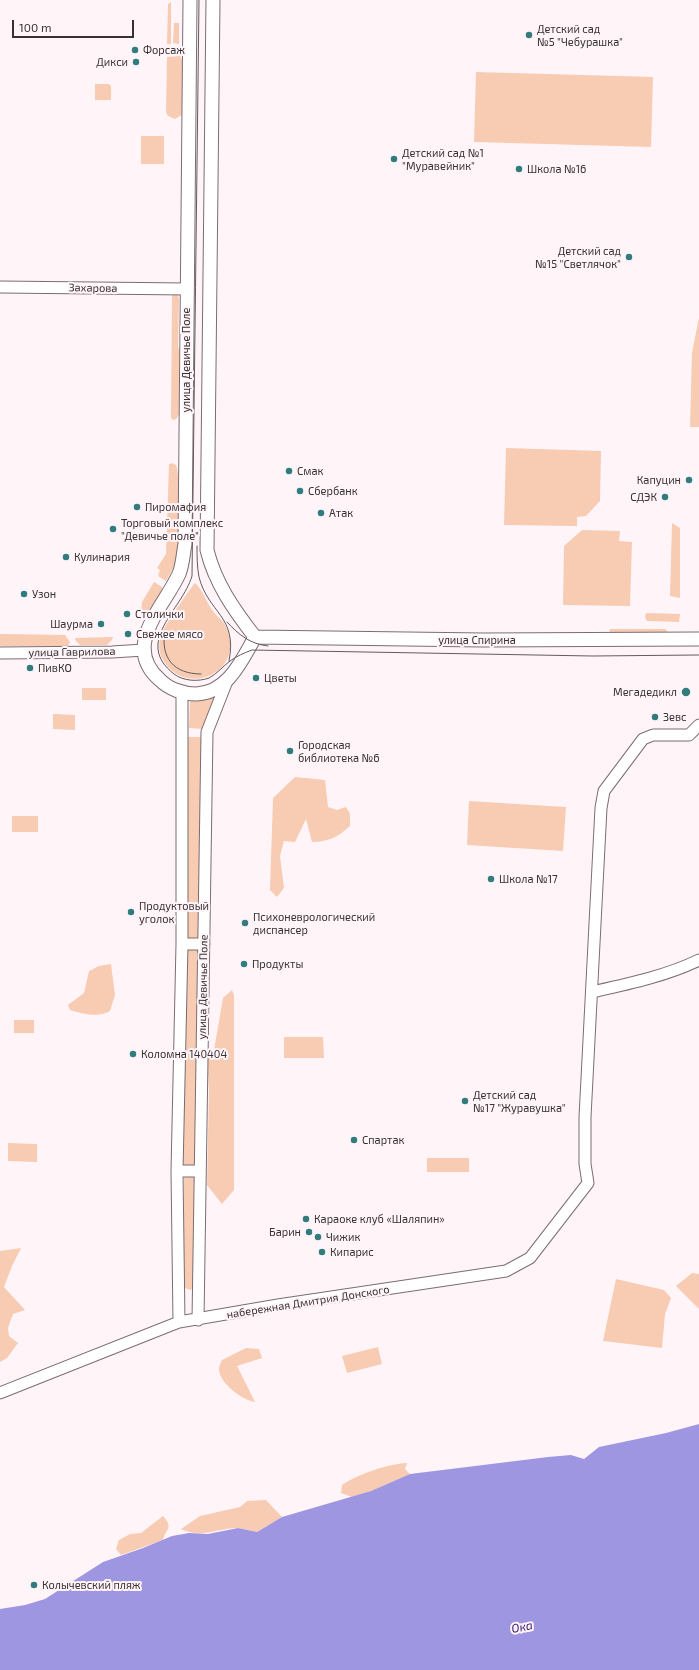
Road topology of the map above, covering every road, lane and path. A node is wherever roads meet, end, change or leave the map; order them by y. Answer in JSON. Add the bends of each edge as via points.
{"nodes":[{"id":1,"x":190,"y":0,"type":"edge"},
{"id":2,"x":213,"y":0,"type":"edge"},
{"id":3,"x":0,"y":287,"type":"edge"},
{"id":4,"x":187,"y":289,"type":"junction"},
{"id":5,"x":255,"y":637,"type":"junction"},
{"id":6,"x":699,"y":639,"type":"edge"},
{"id":7,"x":144,"y":650,"type":"junction"},
{"id":8,"x":0,"y":653,"type":"edge"},
{"id":9,"x":227,"y":681,"type":"junction"},
{"id":10,"x":182,"y":692,"type":"junction"},
{"id":11,"x":699,"y":725,"type":"edge"},
{"id":12,"x":182,"y":944,"type":"junction"},
{"id":13,"x":204,"y":944,"type":"junction"},
{"id":14,"x":699,"y":960,"type":"edge"},
{"id":15,"x":592,"y":992,"type":"junction"},
{"id":16,"x":177,"y":1171,"type":"junction"},
{"id":17,"x":200,"y":1171,"type":"junction"},
{"id":18,"x":198,"y":1320,"type":"junction"},
{"id":19,"x":178,"y":1322,"type":"junction"},
{"id":20,"x":0,"y":1393,"type":"edge"}],
"edges":[{"from":1,"to":4,"type":"main road","name":"улица Девичье Поле"},
{"from":2,"to":5,"type":"main road","name":"улица Девичье Поле","via":[[207,550],[226,598]]},
{"from":3,"to":4,"type":"street","name":"Захарова"},
{"from":4,"to":7,"type":"main road","name":"улица Девичье Поле","via":[[185,544],[179,573],[148,628]]},
{"from":5,"to":6,"type":"main road","name":"улица Спирина"},
{"from":5,"to":9,"type":"main road","name":"улица Девичье Поле"},
{"from":7,"to":8,"type":"street","name":"улица Гаврилова"},
{"from":7,"to":10,"type":"main road","name":"улица Девичье Поле","via":[[145,659],[157,678],[166,686]]},
{"from":9,"to":10,"type":"main road","name":"улица Девичье Поле","via":[[197,694]]},
{"from":9,"to":13,"type":"street","name":"улица Девичье Поле","via":[[207,732]]},
{"from":10,"to":12,"type":"street","name":"улица Девичье Поле"},
{"from":11,"to":15,"type":"street","via":[[689,735],[643,738],[604,792],[601,808]]},
{"from":12,"to":13,"type":"street"},
{"from":12,"to":16,"type":"street","name":"улица Девичье Поле"},
{"from":13,"to":17,"type":"street","name":"улица Девичье Поле"},
{"from":14,"to":15,"type":"street","via":[[640,980]]},
{"from":15,"to":18,"type":"street","name":"набережная Дмитрия Донского","via":[[585,1117],[585,1164],[588,1183],[530,1258],[506,1271],[278,1305]]},
{"from":16,"to":17,"type":"street"},
{"from":16,"to":19,"type":"street","name":"улица Девичье Поле"},
{"from":17,"to":18,"type":"street","name":"улица Девичье Поле"},
{"from":18,"to":19,"type":"street","name":"набережная Дмитрия Донского"},
{"from":19,"to":20,"type":"street","name":"набережная Дмитрия Донского"}]}
